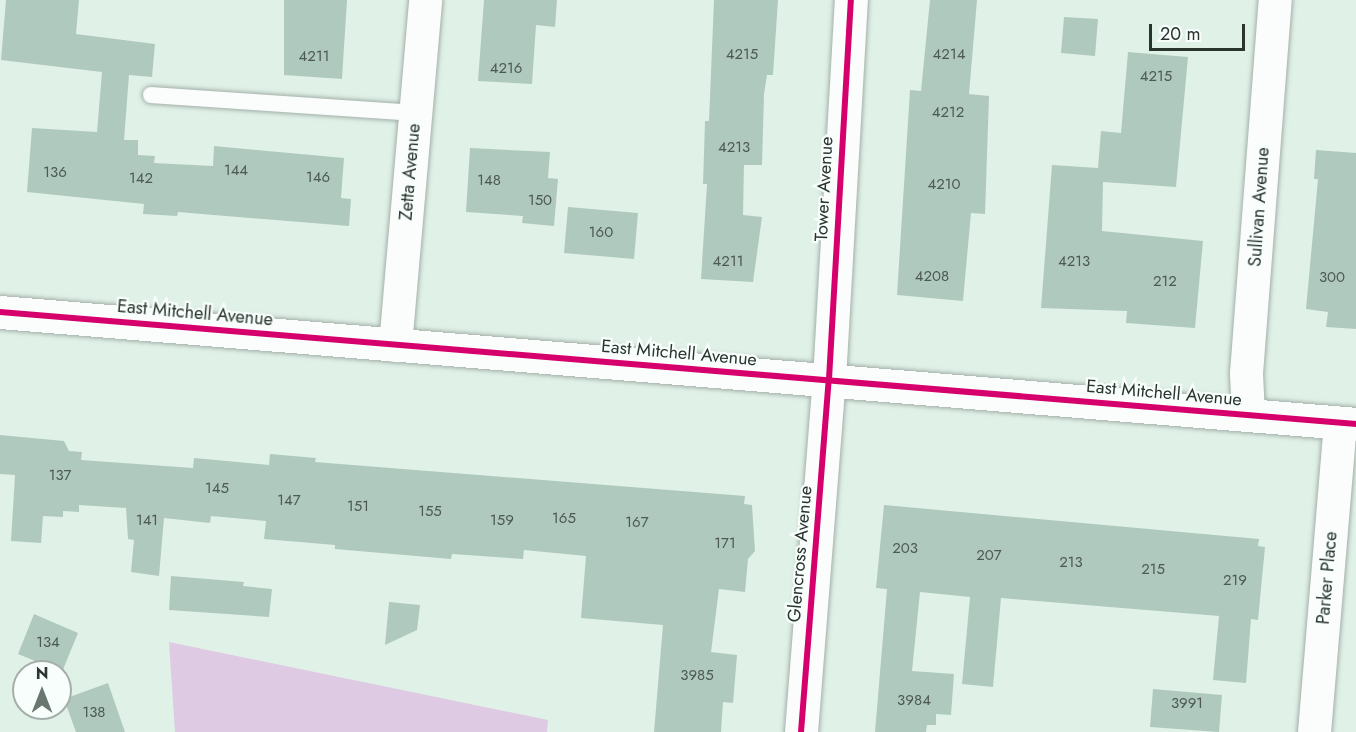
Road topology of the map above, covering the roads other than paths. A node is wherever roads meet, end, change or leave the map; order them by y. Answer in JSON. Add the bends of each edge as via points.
{"nodes":[{"id":1,"x":425,"y":0,"type":"edge"},
{"id":2,"x":851,"y":0,"type":"edge"},
{"id":3,"x":1275,"y":0,"type":"edge"},
{"id":4,"x":151,"y":95,"type":"dead end"},
{"id":5,"x":415,"y":113,"type":"junction"},
{"id":6,"x":0,"y":312,"type":"edge"},
{"id":7,"x":395,"y":345,"type":"junction"},
{"id":8,"x":829,"y":379,"type":"junction"},
{"id":9,"x":1248,"y":415,"type":"junction"},
{"id":10,"x":1348,"y":424,"type":"edge"},
{"id":11,"x":801,"y":732,"type":"edge"},
{"id":12,"x":1314,"y":732,"type":"edge"}],
"edges":[{"from":1,"to":5,"type":"street","name":"Zetta Avenue"},
{"from":2,"to":8,"type":"street","name":"Tower Avenue"},
{"from":3,"to":9,"type":"street","name":"Sullivan Avenue","via":[[1246,373]]},
{"from":4,"to":5,"type":"lane"},
{"from":5,"to":7,"type":"street","name":"Zetta Avenue"},
{"from":6,"to":7,"type":"street","name":"East Mitchell Avenue"},
{"from":7,"to":8,"type":"street","name":"East Mitchell Avenue"},
{"from":8,"to":9,"type":"street","name":"East Mitchell Avenue"},
{"from":8,"to":11,"type":"street","name":"Glencross Avenue"},
{"from":9,"to":10,"type":"street","name":"East Mitchell Avenue"},
{"from":10,"to":12,"type":"street","name":"Parker Place"}]}
